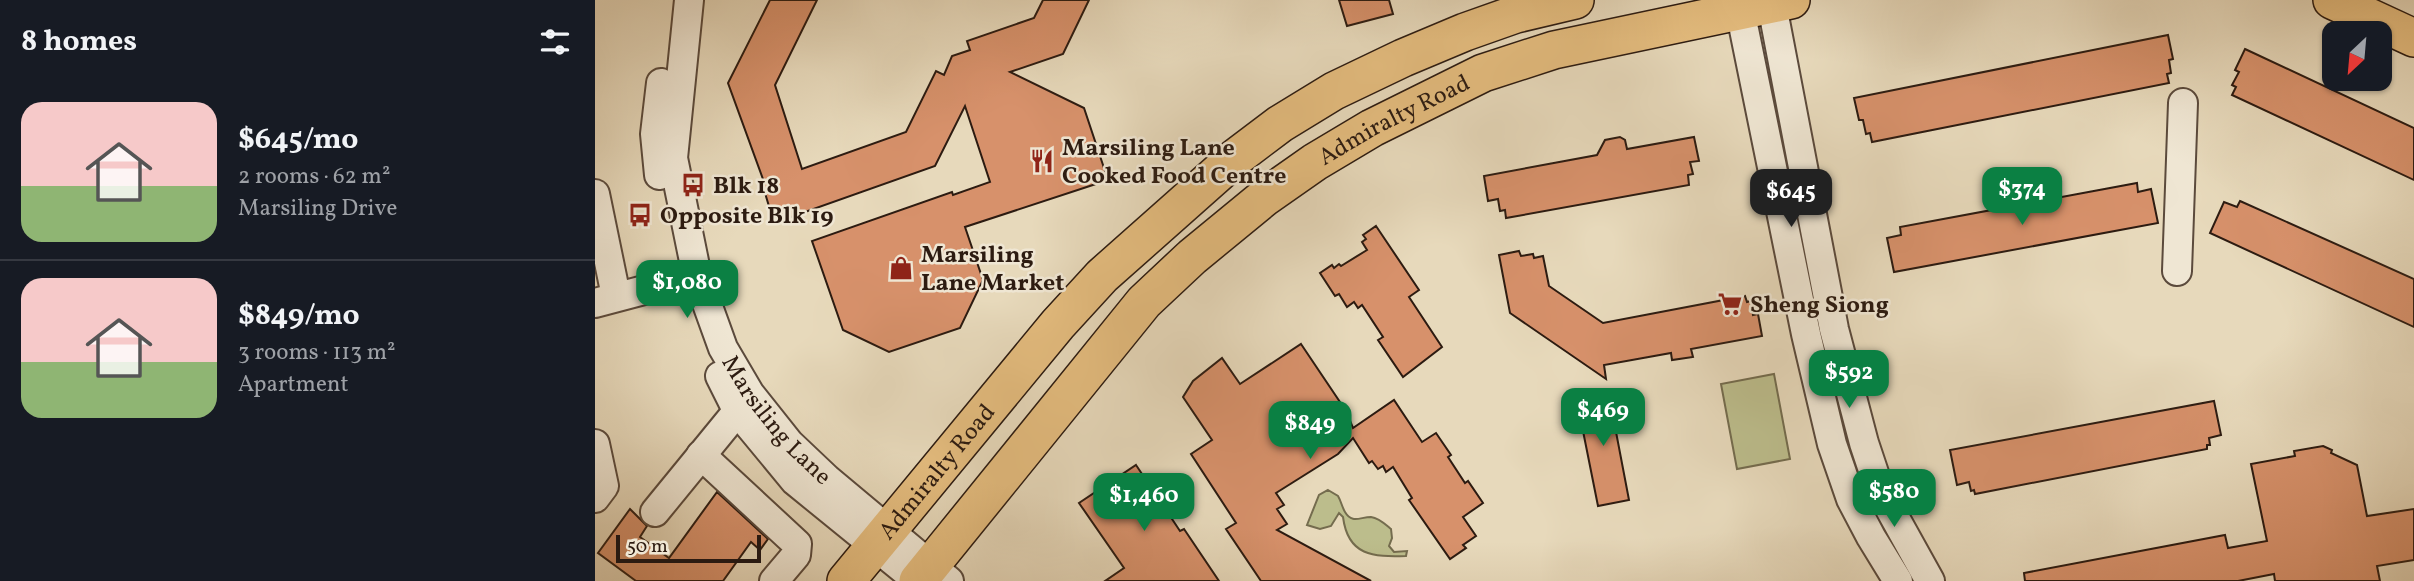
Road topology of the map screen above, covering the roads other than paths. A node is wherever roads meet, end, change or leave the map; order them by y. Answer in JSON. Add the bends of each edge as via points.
{"nodes":[{"id":1,"x":671,"y":0,"type":"edge"},
{"id":2,"x":689,"y":0,"type":"edge"},
{"id":3,"x":1575,"y":0,"type":"edge"},
{"id":4,"x":2332,"y":0,"type":"edge"},
{"id":5,"x":1762,"y":3,"type":"edge"},
{"id":6,"x":2414,"y":38,"type":"edge"},
{"id":7,"x":673,"y":56,"type":"junction"},
{"id":8,"x":2183,"y":103,"type":"dead end"},
{"id":9,"x":595,"y":194,"type":"edge"},
{"id":10,"x":2177,"y":271,"type":"dead end"},
{"id":11,"x":688,"y":278,"type":"junction"},
{"id":12,"x":605,"y":299,"type":"edge"},
{"id":13,"x":1834,"y":329,"type":"junction"},
{"id":14,"x":1806,"y":334,"type":"junction"},
{"id":15,"x":744,"y":403,"type":"junction"},
{"id":16,"x":595,"y":444,"type":"edge"},
{"id":17,"x":701,"y":454,"type":"junction"},
{"id":18,"x":595,"y":498,"type":"edge"},
{"id":19,"x":655,"y":512,"type":"dead end"},
{"id":20,"x":882,"y":537,"type":"junction"},
{"id":21,"x":932,"y":576,"type":"edge"},
{"id":22,"x":774,"y":581,"type":"edge"},
{"id":23,"x":846,"y":581,"type":"edge"},
{"id":24,"x":1898,"y":581,"type":"edge"},
{"id":25,"x":1930,"y":581,"type":"edge"}],
"edges":[{"from":1,"to":7,"type":"street","name":"Marsiling Lane"},
{"from":2,"to":7,"type":"street","name":"Marsiling Lane"},
{"from":3,"to":20,"type":"main road","name":"Admiralty Road","via":[[1516,14],[1403,58],[1334,91],[1235,158],[1102,276]]},
{"from":4,"to":6,"type":"main road"},
{"from":5,"to":13,"type":"street"},
{"from":5,"to":14,"type":"street"},
{"from":5,"to":21,"type":"main road","name":"Admiralty Road","via":[[1554,50],[1483,73],[1315,162],[1265,197],[1144,302]]},
{"from":7,"to":11,"type":"street","name":"Marsiling Lane","via":[[673,158]]},
{"from":8,"to":10,"type":"street"},
{"from":9,"to":12,"type":"street"},
{"from":11,"to":12,"type":"street"},
{"from":11,"to":15,"type":"street","name":"Marsiling Lane"},
{"from":13,"to":14,"type":"street"},
{"from":13,"to":25,"type":"street","via":[[1880,491]]},
{"from":14,"to":24,"type":"street","via":[[1832,444],[1851,499]]},
{"from":15,"to":17,"type":"street"},
{"from":15,"to":20,"type":"street","name":"Marsiling Lane"},
{"from":16,"to":18,"type":"street","via":[[604,486]]},
{"from":17,"to":19,"type":"street"},
{"from":17,"to":22,"type":"street","via":[[797,544],[796,555]]},
{"from":20,"to":21,"type":"street","name":"Marsiling Lane"},
{"from":20,"to":23,"type":"main road","name":"Admiralty Road"}]}
